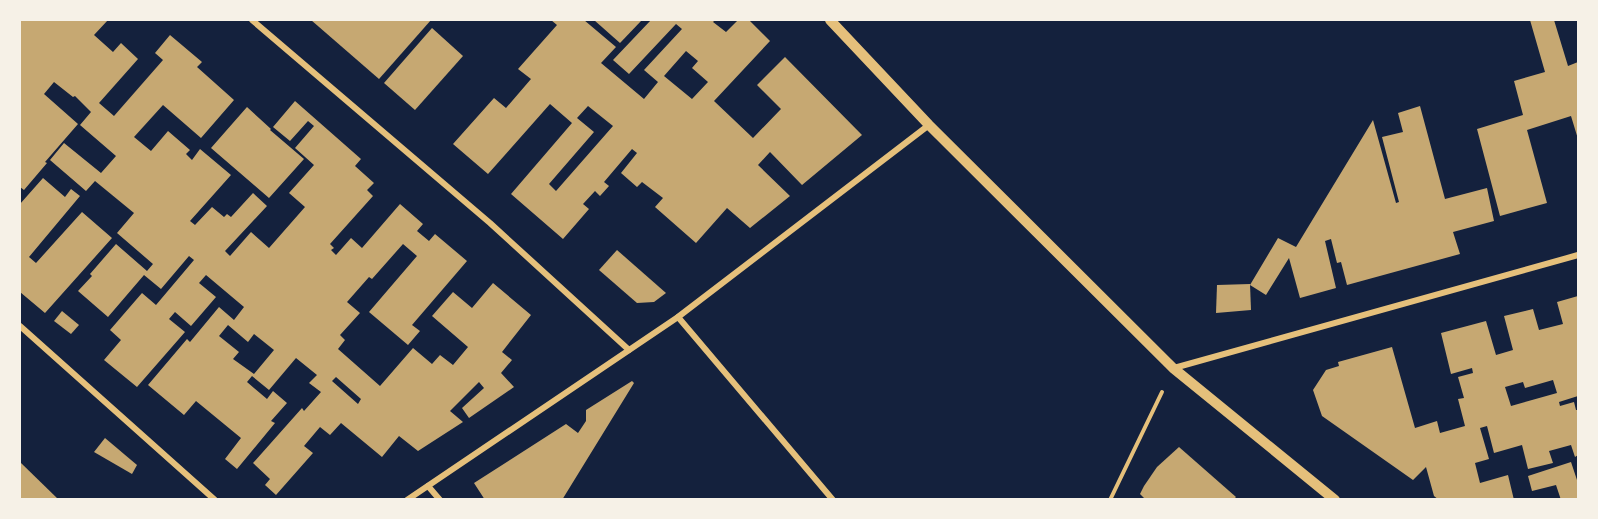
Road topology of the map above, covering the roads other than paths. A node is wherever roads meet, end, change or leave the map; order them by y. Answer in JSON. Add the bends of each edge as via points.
{"nodes":[{"id":1,"x":252,"y":20,"type":"edge"},
{"id":2,"x":830,"y":20,"type":"edge"},
{"id":3,"x":929,"y":125,"type":"junction"},
{"id":4,"x":1578,"y":255,"type":"edge"},
{"id":5,"x":678,"y":317,"type":"junction"},
{"id":6,"x":20,"y":326,"type":"edge"},
{"id":7,"x":629,"y":350,"type":"junction"},
{"id":8,"x":1173,"y":368,"type":"junction"},
{"id":9,"x":428,"y":486,"type":"junction"},
{"id":10,"x":214,"y":500,"type":"edge"},
{"id":11,"x":407,"y":500,"type":"edge"},
{"id":12,"x":440,"y":500,"type":"edge"},
{"id":13,"x":833,"y":500,"type":"edge"},
{"id":14,"x":1335,"y":500,"type":"edge"}],
"edges":[{"from":1,"to":7,"type":"street","via":[[490,223]]},
{"from":2,"to":3,"type":"street"},
{"from":3,"to":5,"type":"street"},
{"from":3,"to":8,"type":"street"},
{"from":4,"to":8,"type":"street"},
{"from":5,"to":7,"type":"street"},
{"from":5,"to":13,"type":"street"},
{"from":6,"to":10,"type":"street"},
{"from":7,"to":9,"type":"street"},
{"from":8,"to":14,"type":"street"},
{"from":9,"to":11,"type":"street"},
{"from":9,"to":12,"type":"street"}]}
